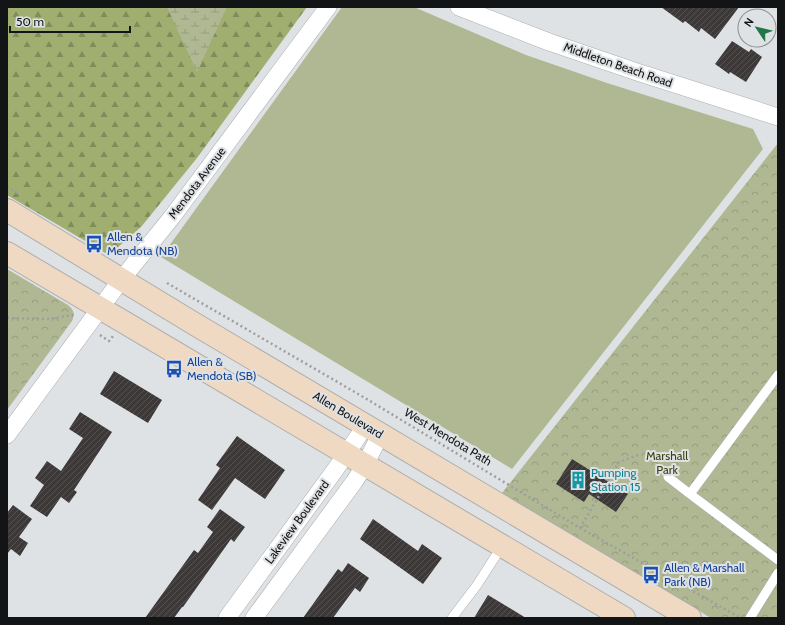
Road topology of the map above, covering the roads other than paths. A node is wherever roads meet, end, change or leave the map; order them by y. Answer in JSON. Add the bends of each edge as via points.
{"nodes":[{"id":1,"x":328,"y":7,"type":"edge"},
{"id":2,"x":459,"y":7,"type":"edge"},
{"id":3,"x":778,"y":117,"type":"edge"},
{"id":4,"x":7,"y":210,"type":"edge"},
{"id":5,"x":7,"y":253,"type":"edge"},
{"id":6,"x":121,"y":280,"type":"junction"},
{"id":7,"x":100,"y":308,"type":"junction"},
{"id":8,"x":778,"y":375,"type":"edge"},
{"id":9,"x":373,"y":429,"type":"junction"},
{"id":10,"x":7,"y":435,"type":"edge"},
{"id":11,"x":347,"y":454,"type":"junction"},
{"id":12,"x":365,"y":465,"type":"junction"},
{"id":13,"x":668,"y":477,"type":"dead end"},
{"id":14,"x":690,"y":494,"type":"junction"},
{"id":15,"x":502,"y":546,"type":"junction"},
{"id":16,"x":778,"y":560,"type":"edge"},
{"id":17,"x":778,"y":572,"type":"edge"},
{"id":18,"x":226,"y":618,"type":"edge"},
{"id":19,"x":254,"y":618,"type":"edge"},
{"id":20,"x":452,"y":618,"type":"edge"},
{"id":21,"x":624,"y":618,"type":"edge"},
{"id":22,"x":690,"y":618,"type":"edge"},
{"id":23,"x":750,"y":618,"type":"edge"}],
"edges":[{"from":1,"to":6,"type":"street","name":"Mendota Avenue","via":[[172,217]]},
{"from":2,"to":3,"type":"street","name":"Middleton Beach Road","via":[[637,72]]},
{"from":4,"to":6,"type":"main road","name":"Allen Boulevard"},
{"from":5,"to":7,"type":"main road"},
{"from":6,"to":7,"type":"street","name":"Mendota Avenue"},
{"from":6,"to":9,"type":"main road","name":"Allen Boulevard"},
{"from":7,"to":10,"type":"street","name":"Mendota Avenue"},
{"from":7,"to":11,"type":"main road"},
{"from":8,"to":14,"type":"lane"},
{"from":9,"to":11,"type":"street","name":"Lakeview Boulevard"},
{"from":9,"to":12,"type":"street","name":"Lakeview Boulevard"},
{"from":9,"to":22,"type":"main road","name":"Allen Boulevard"},
{"from":11,"to":12,"type":"main road"},
{"from":11,"to":18,"type":"street","name":"Lakeview Boulevard"},
{"from":12,"to":15,"type":"main road"},
{"from":12,"to":19,"type":"street","name":"Lakeview Boulevard"},
{"from":13,"to":14,"type":"lane"},
{"from":14,"to":16,"type":"lane"},
{"from":15,"to":20,"type":"lane"},
{"from":15,"to":21,"type":"main road"},
{"from":17,"to":23,"type":"lane"}]}
